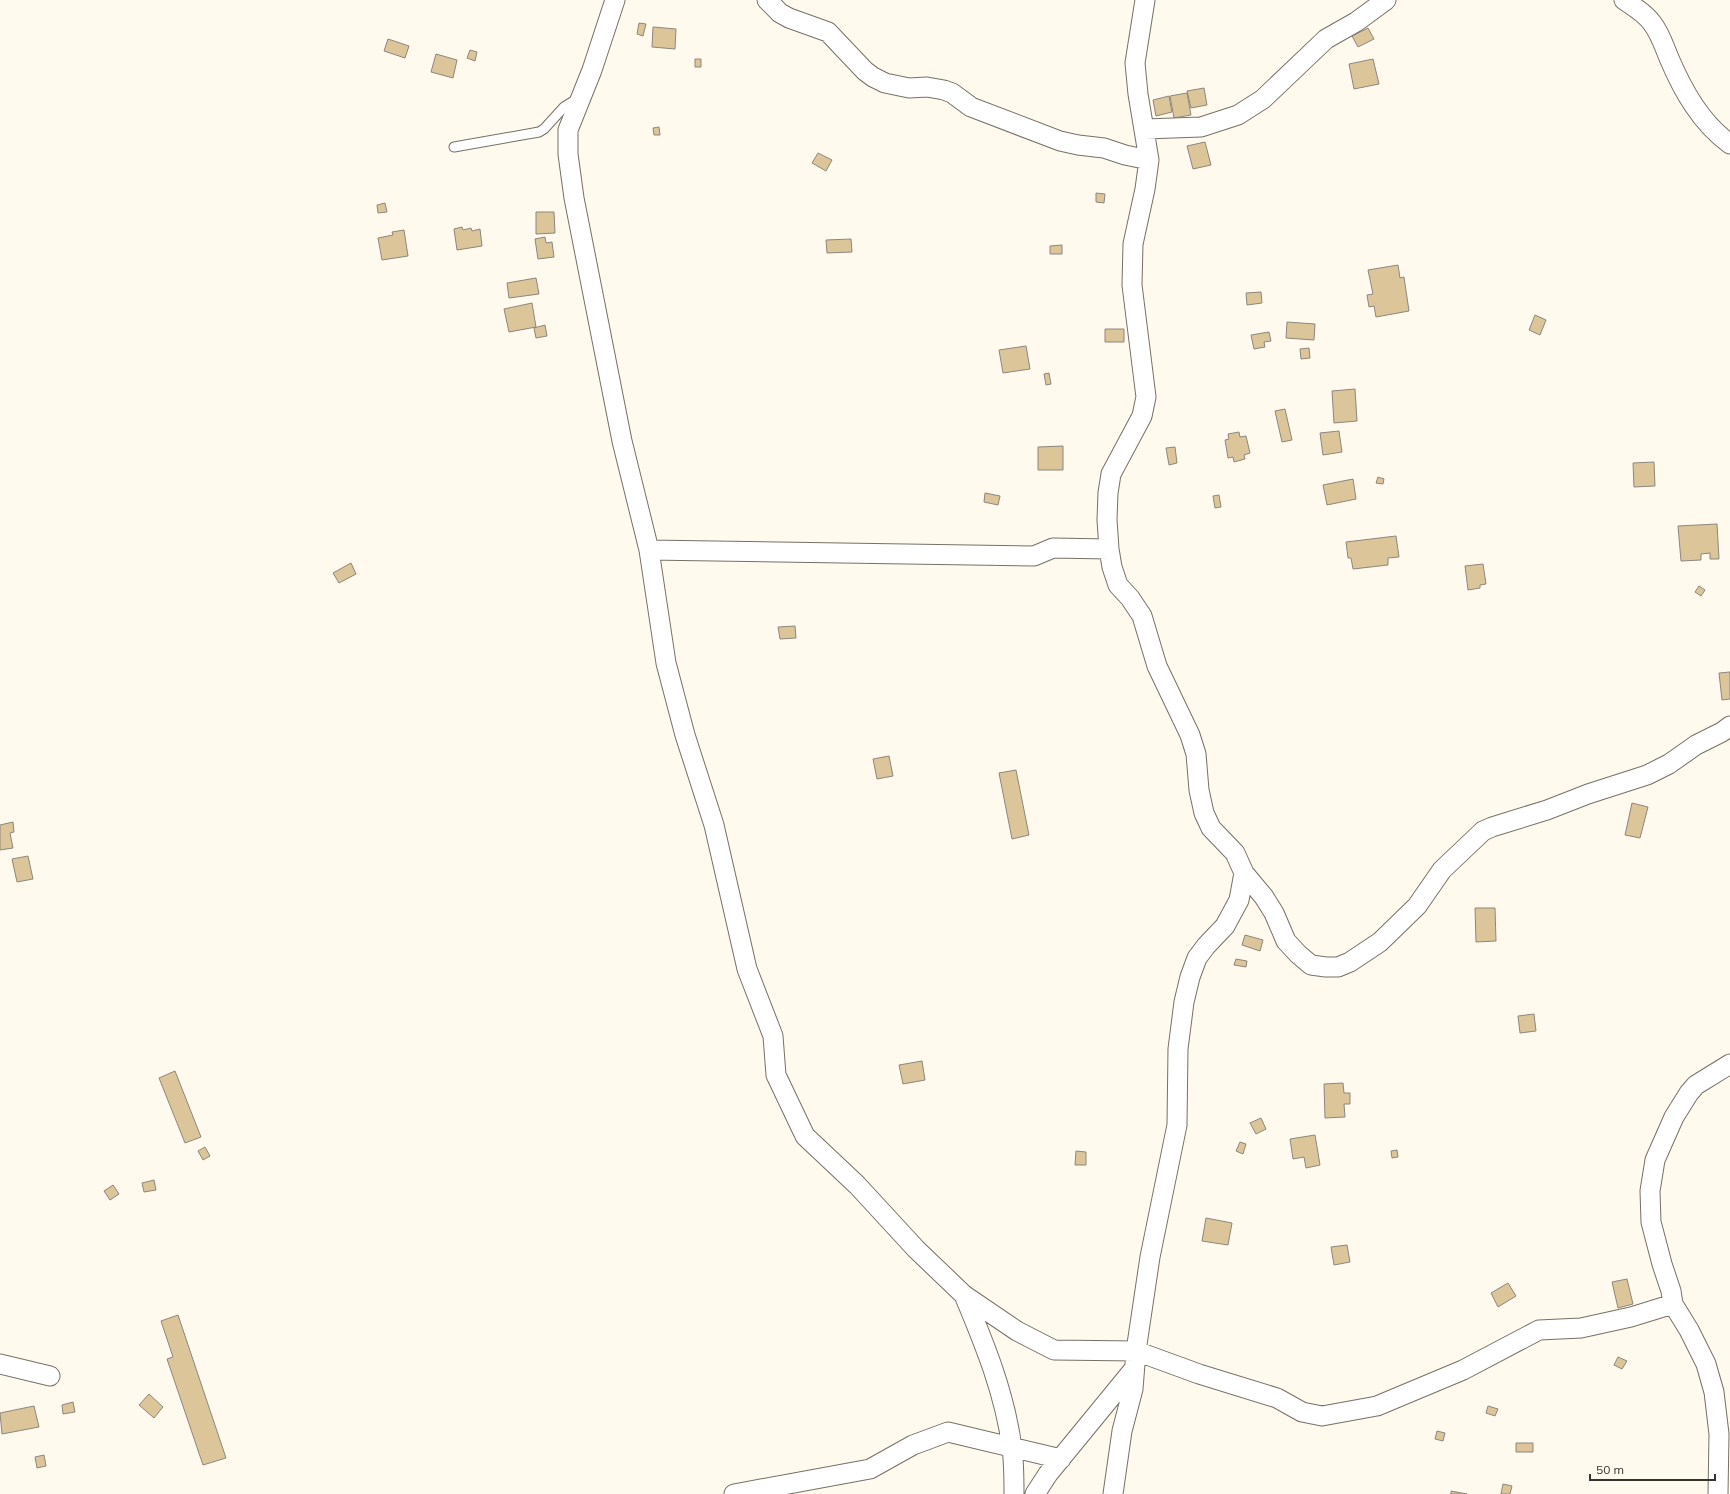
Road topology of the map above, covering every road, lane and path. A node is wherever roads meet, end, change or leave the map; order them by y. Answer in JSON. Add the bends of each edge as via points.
{"nodes":[{"id":1,"x":615,"y":0,"type":"edge"},
{"id":2,"x":767,"y":0,"type":"edge"},
{"id":3,"x":1145,"y":0,"type":"edge"},
{"id":4,"x":1386,"y":0,"type":"edge"},
{"id":5,"x":1624,"y":0,"type":"edge"},
{"id":6,"x":580,"y":97,"type":"junction"},
{"id":7,"x":1145,"y":129,"type":"junction"},
{"id":8,"x":1730,"y":144,"type":"edge"},
{"id":9,"x":454,"y":147,"type":"dead end"},
{"id":10,"x":1149,"y":160,"type":"junction"},
{"id":11,"x":1109,"y":549,"type":"junction"},
{"id":12,"x":649,"y":550,"type":"junction"},
{"id":13,"x":1730,"y":726,"type":"edge"},
{"id":14,"x":1244,"y":873,"type":"junction"},
{"id":15,"x":1730,"y":1064,"type":"edge"},
{"id":16,"x":964,"y":1295,"type":"junction"},
{"id":17,"x":1673,"y":1304,"type":"junction"},
{"id":18,"x":1135,"y":1360,"type":"junction"},
{"id":19,"x":0,"y":1364,"type":"edge"},
{"id":20,"x":50,"y":1376,"type":"dead end"},
{"id":21,"x":1012,"y":1448,"type":"junction"},
{"id":22,"x":1061,"y":1459,"type":"junction"},
{"id":23,"x":734,"y":1494,"type":"edge"},
{"id":24,"x":1014,"y":1494,"type":"edge"},
{"id":25,"x":1035,"y":1494,"type":"edge"},
{"id":26,"x":1114,"y":1494,"type":"edge"},
{"id":27,"x":1718,"y":1494,"type":"edge"}],
"edges":[{"from":1,"to":6,"type":"street","via":[[592,70]]},
{"from":2,"to":10,"type":"street","via":[[789,18],[828,32],[873,77],[909,88],[928,87],[944,90],[971,107],[1060,141],[1104,148]]},
{"from":3,"to":7,"type":"street","via":[[1135,63]]},
{"from":4,"to":7,"type":"street","via":[[1356,22],[1326,39],[1263,99],[1238,115],[1201,127]]},
{"from":5,"to":8,"type":"street","via":[[1642,11],[1652,22],[1676,73],[1699,112],[1714,131]]},
{"from":6,"to":9,"type":"lane","via":[[564,107],[539,132]]},
{"from":6,"to":12,"type":"street","via":[[568,130],[568,154],[574,198],[622,441]]},
{"from":7,"to":10,"type":"street"},
{"from":10,"to":11,"type":"street","via":[[1133,244],[1132,278],[1146,397],[1142,416],[1111,474],[1107,520]]},
{"from":11,"to":12,"type":"street","via":[[1053,548],[1034,556]]},
{"from":11,"to":14,"type":"street","via":[[1118,585],[1142,616],[1157,666],[1190,734],[1196,754],[1204,813],[1211,828],[1235,853]]},
{"from":12,"to":16,"type":"street","via":[[666,663],[684,735],[714,825],[747,969],[773,1036],[776,1075],[805,1136],[857,1185],[916,1249]]},
{"from":13,"to":14,"type":"street","via":[[1647,775],[1483,832],[1442,870],[1417,906],[1380,942],[1338,967],[1311,965],[1298,954],[1286,941],[1264,897]]},
{"from":14,"to":18,"type":"street","via":[[1239,900],[1225,926],[1197,958],[1190,977],[1178,1049],[1178,1125],[1150,1257]]},
{"from":15,"to":17,"type":"street","via":[[1696,1085],[1689,1093],[1674,1117],[1655,1160],[1650,1191],[1651,1222]]},
{"from":16,"to":18,"type":"street","via":[[1017,1331],[1054,1350]]},
{"from":16,"to":21,"type":"street","via":[[988,1351],[1005,1407]]},
{"from":17,"to":18,"type":"street","via":[[1581,1328],[1539,1330],[1463,1370],[1377,1406],[1322,1416],[1302,1412],[1277,1398],[1199,1374]]},
{"from":17,"to":27,"type":"street","via":[[1706,1364],[1714,1392],[1719,1434]]},
{"from":18,"to":22,"type":"street"},
{"from":18,"to":26,"type":"street","via":[[1133,1389],[1122,1431]]},
{"from":19,"to":20,"type":"street"},
{"from":21,"to":22,"type":"street"},
{"from":21,"to":23,"type":"street","via":[[948,1432],[913,1445],[870,1469]]},
{"from":21,"to":24,"type":"street"},
{"from":22,"to":25,"type":"street"}]}
